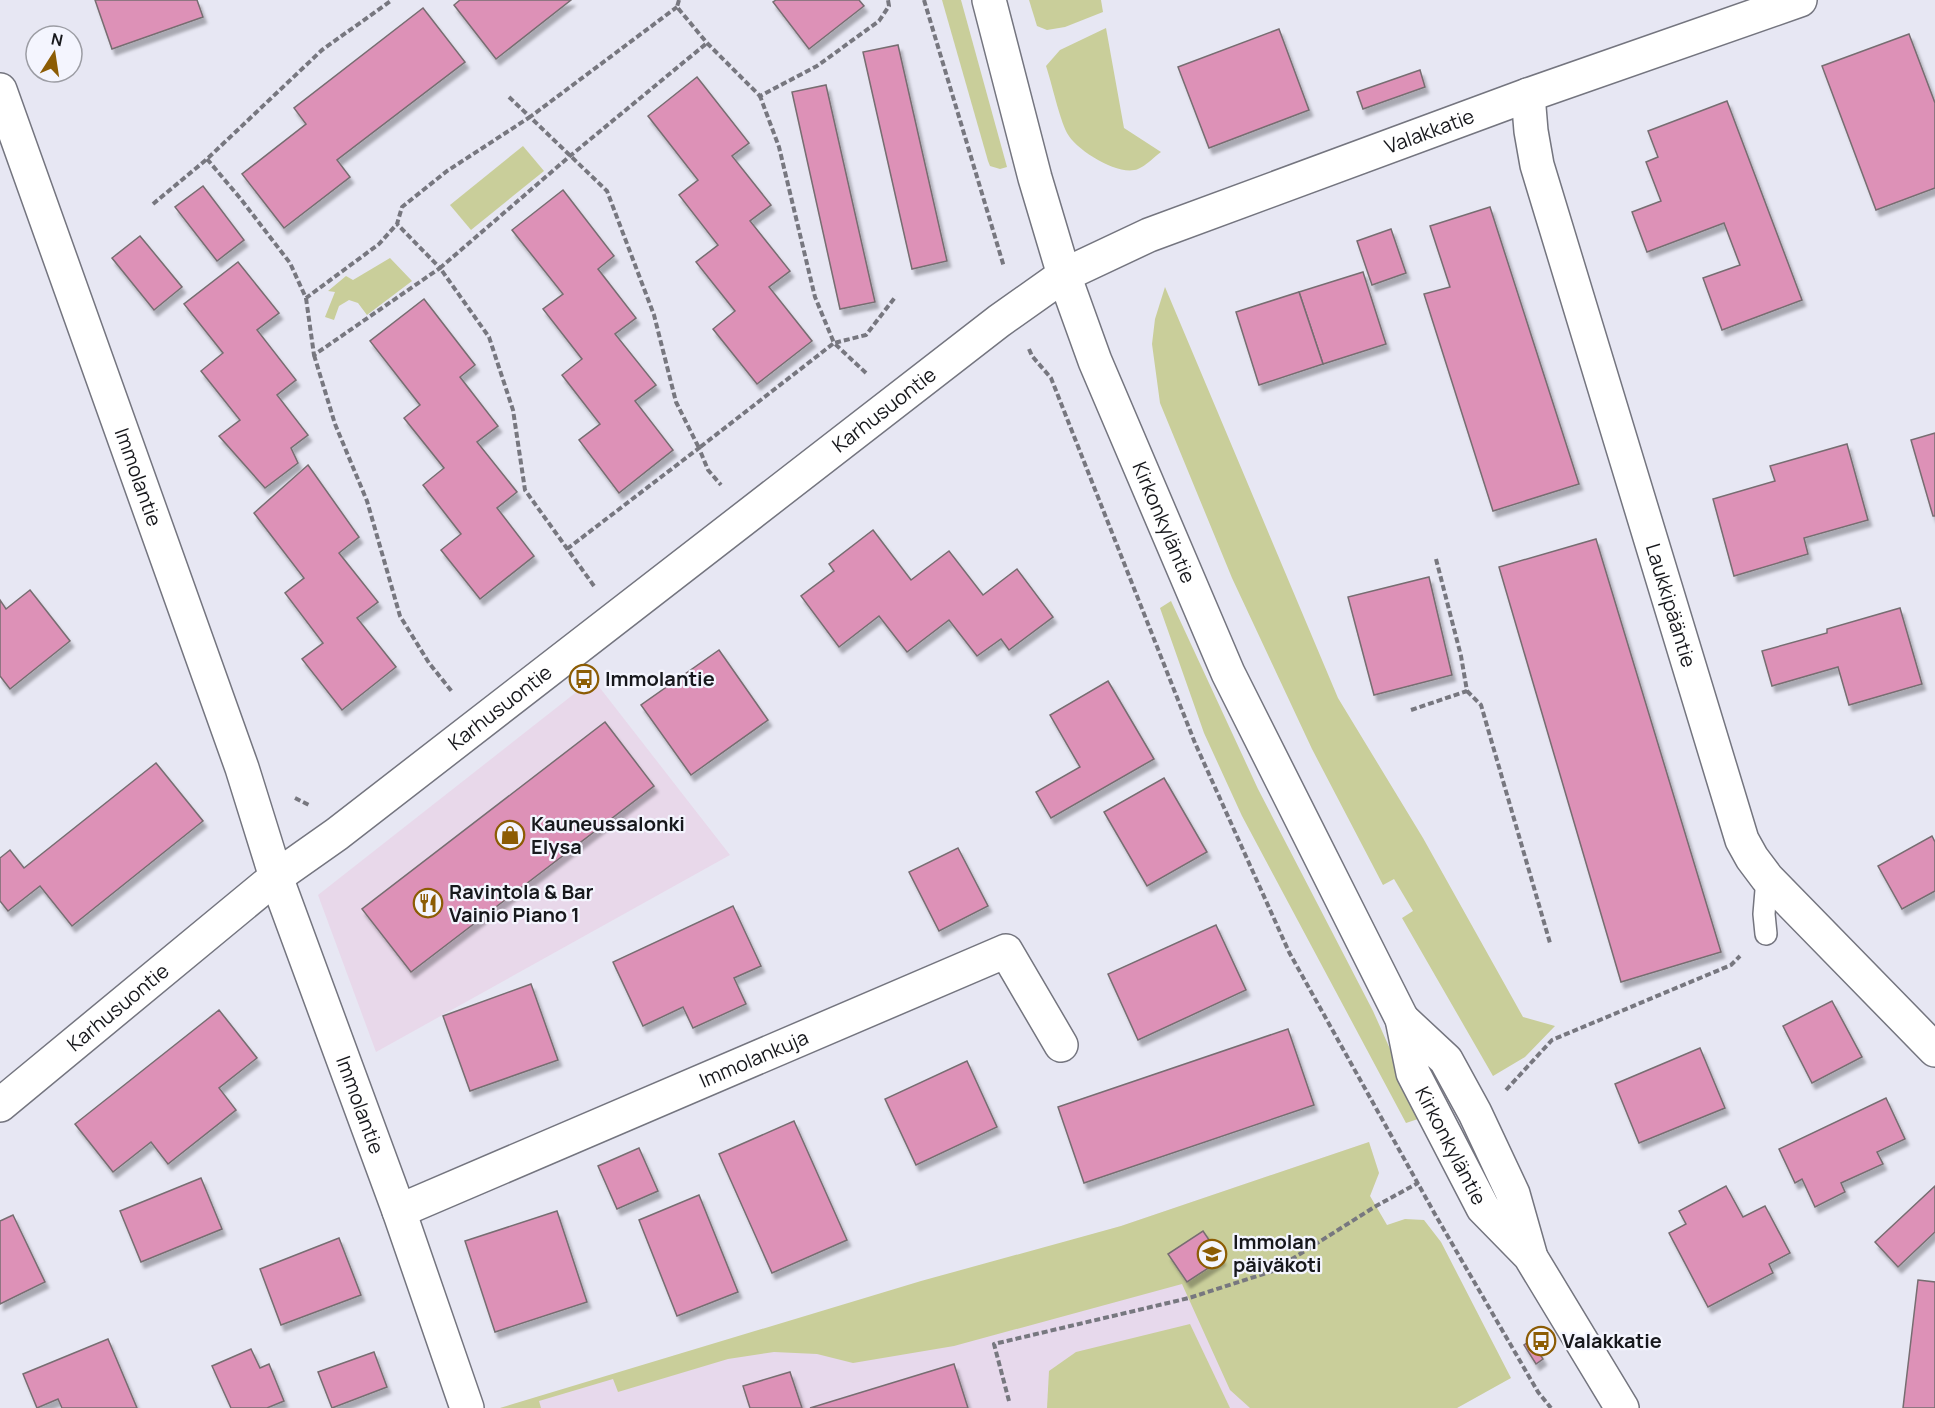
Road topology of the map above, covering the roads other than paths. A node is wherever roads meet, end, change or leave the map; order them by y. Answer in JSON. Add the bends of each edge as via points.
{"nodes":[{"id":1,"x":990,"y":0,"type":"edge"},
{"id":2,"x":1800,"y":0,"type":"edge"},
{"id":3,"x":0,"y":90,"type":"edge"},
{"id":4,"x":1528,"y":95,"type":"junction"},
{"id":5,"x":1064,"y":275,"type":"junction"},
{"id":6,"x":276,"y":877,"type":"junction"},
{"id":7,"x":1767,"y":878,"type":"junction"},
{"id":8,"x":1766,"y":934,"type":"road end"},
{"id":9,"x":1061,"y":1045,"type":"dead end"},
{"id":10,"x":1935,"y":1050,"type":"edge"},
{"id":11,"x":0,"y":1105,"type":"edge"},
{"id":12,"x":399,"y":1211,"type":"junction"},
{"id":13,"x":467,"y":1408,"type":"edge"},
{"id":14,"x":1622,"y":1408,"type":"edge"}],
"edges":[{"from":1,"to":5,"type":"street","name":"Kirkonkyläntie"},
{"from":2,"to":4,"type":"street","name":"Valakkatie"},
{"from":3,"to":6,"type":"street","name":"Immolantie","via":[[242,768]]},
{"from":4,"to":5,"type":"street","name":"Valakkatie","via":[[1142,237]]},
{"from":4,"to":7,"type":"street","name":"Laukkipääntie","via":[[1537,165],[1679,634],[1742,840]]},
{"from":5,"to":6,"type":"street","name":"Karhusuontie"},
{"from":5,"to":14,"type":"street","name":"Kirkonkyläntie","via":[[1095,361],[1228,673],[1402,1019],[1446,1060],[1513,1194],[1530,1256]]},
{"from":6,"to":11,"type":"street","name":"Karhusuontie"},
{"from":6,"to":12,"type":"street","name":"Immolantie"},
{"from":7,"to":8,"type":"lane"},
{"from":7,"to":10,"type":"street","name":"Laukkipääntie"},
{"from":9,"to":12,"type":"street","name":"Immolankuja","via":[[1006,951]]},
{"from":12,"to":13,"type":"street","name":"Immolantie"}]}
